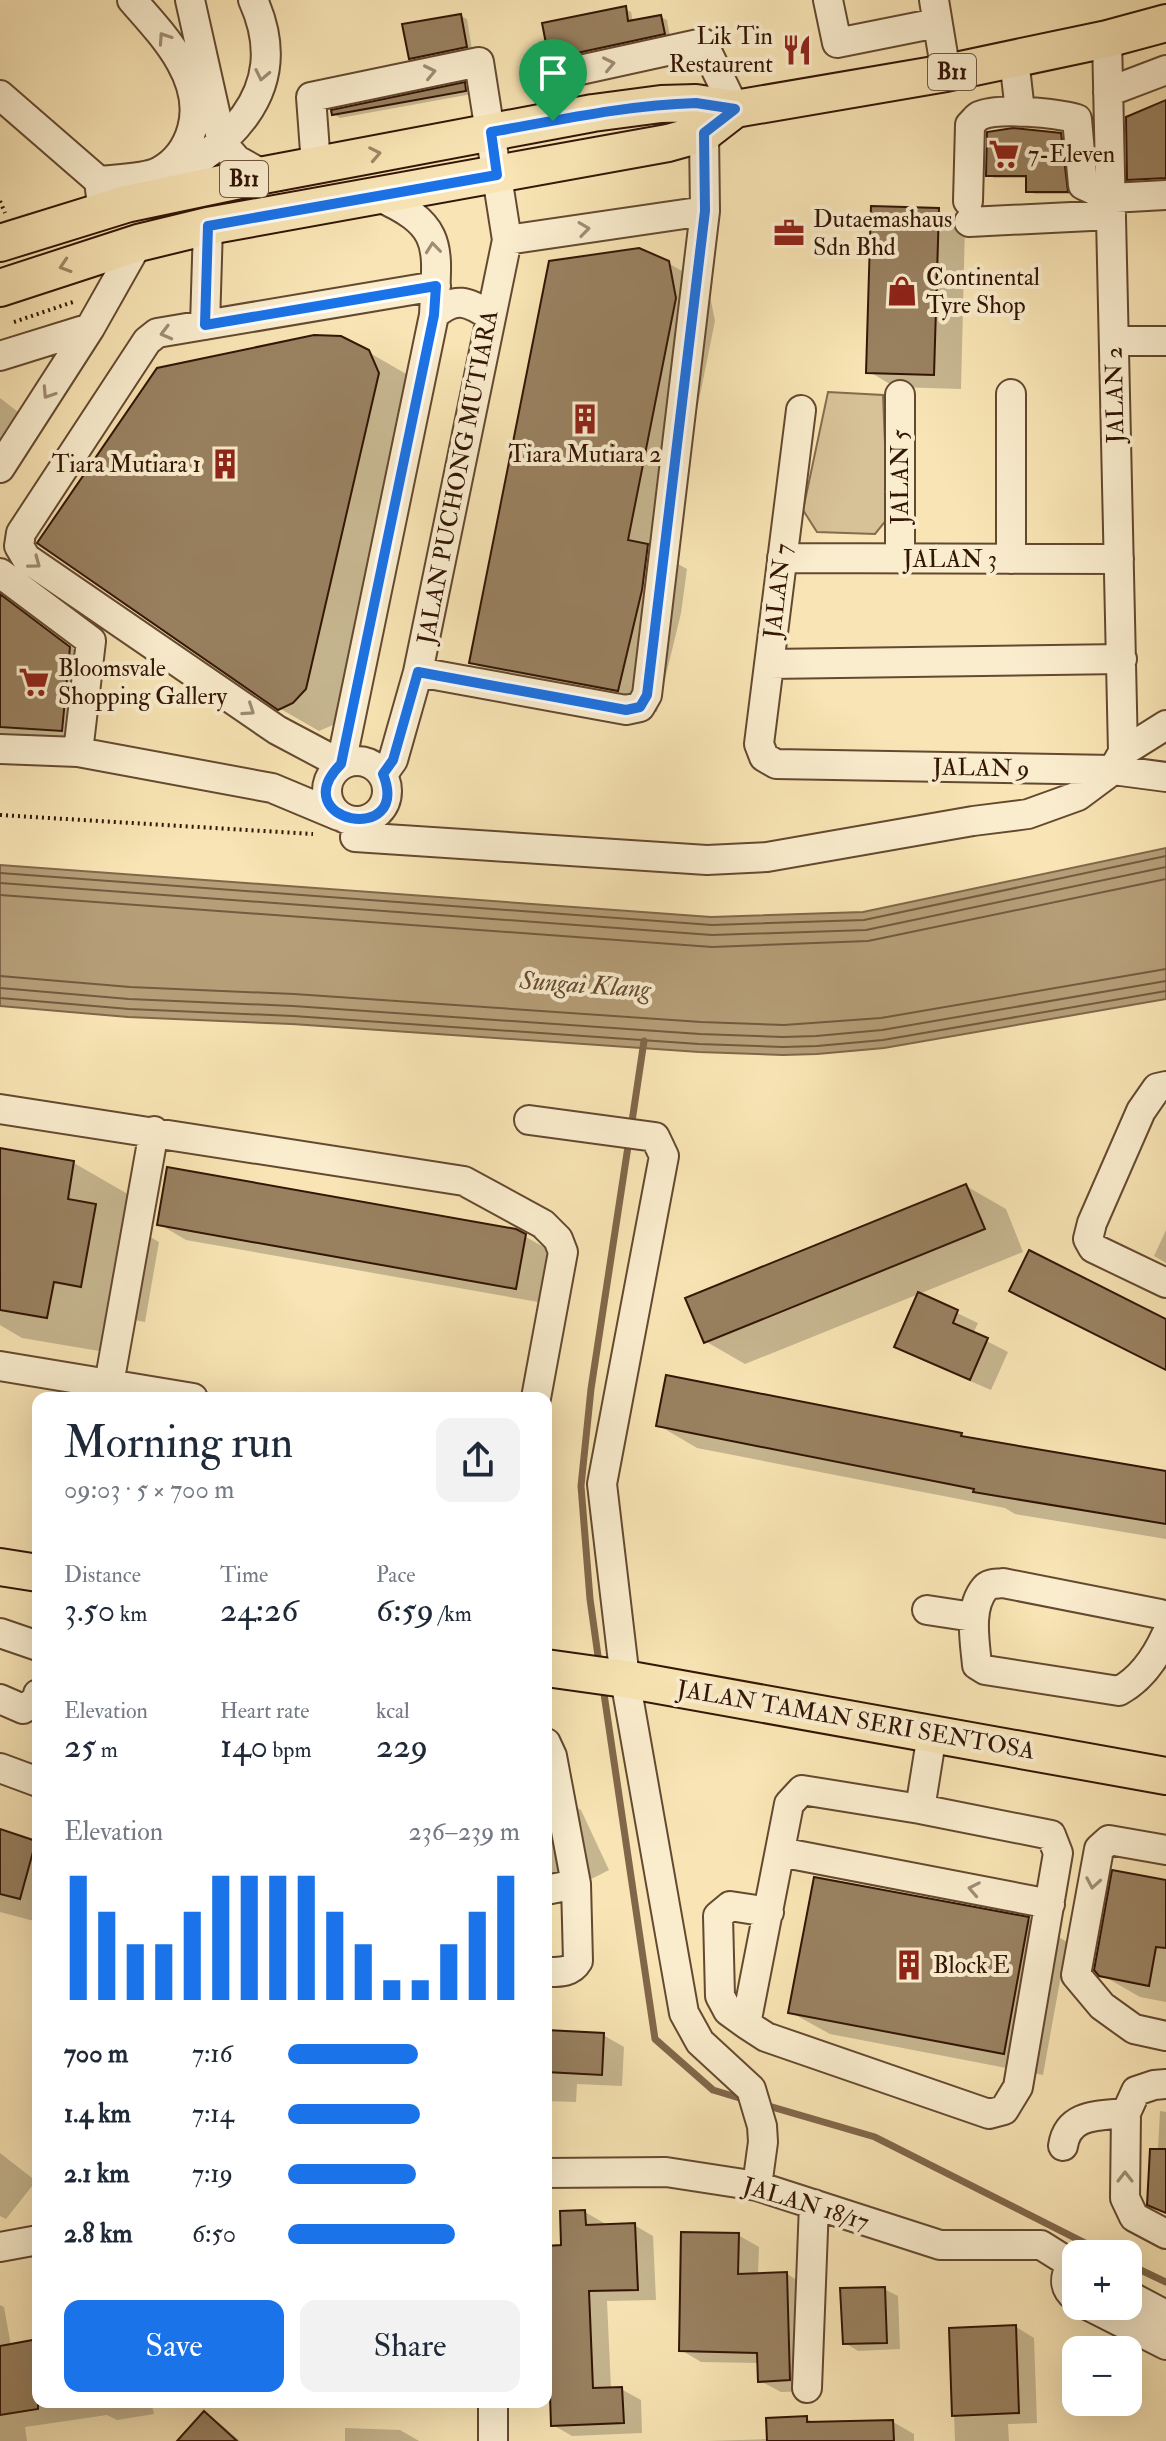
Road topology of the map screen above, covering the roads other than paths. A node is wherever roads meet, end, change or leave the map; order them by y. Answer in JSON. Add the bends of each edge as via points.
{"nodes":[{"id":1,"x":132,"y":0,"type":"edge"},
{"id":2,"x":190,"y":0,"type":"edge"},
{"id":3,"x":253,"y":0,"type":"edge"},
{"id":4,"x":828,"y":0,"type":"edge"},
{"id":5,"x":936,"y":11,"type":"edge"},
{"id":6,"x":1166,"y":23,"type":"edge"},
{"id":7,"x":1107,"y":39,"type":"junction"},
{"id":8,"x":1014,"y":59,"type":"junction"},
{"id":9,"x":1166,"y":70,"type":"edge"},
{"id":10,"x":196,"y":71,"type":"junction"},
{"id":11,"x":946,"y":73,"type":"junction"},
{"id":12,"x":1108,"y":92,"type":"junction"},
{"id":13,"x":0,"y":95,"type":"edge"},
{"id":14,"x":735,"y":109,"type":"junction"},
{"id":15,"x":1020,"y":111,"type":"junction"},
{"id":16,"x":553,"y":121,"type":"junction"},
{"id":17,"x":491,"y":132,"type":"junction"},
{"id":18,"x":704,"y":133,"type":"junction"},
{"id":19,"x":222,"y":143,"type":"junction"},
{"id":20,"x":316,"y":165,"type":"junction"},
{"id":21,"x":264,"y":175,"type":"junction"},
{"id":22,"x":497,"y":175,"type":"junction"},
{"id":23,"x":1166,"y":195,"type":"edge"},
{"id":24,"x":377,"y":196,"type":"junction"},
{"id":25,"x":110,"y":199,"type":"junction"},
{"id":26,"x":1111,"y":207,"type":"junction"},
{"id":27,"x":705,"y":211,"type":"junction"},
{"id":28,"x":208,"y":226,"type":"junction"},
{"id":29,"x":507,"y":240,"type":"junction"},
{"id":30,"x":0,"y":243,"type":"edge"},
{"id":31,"x":138,"y":243,"type":"junction"},
{"id":32,"x":436,"y":286,"type":"junction"},
{"id":33,"x":0,"y":288,"type":"edge"},
{"id":34,"x":434,"y":315,"type":"junction"},
{"id":35,"x":490,"y":316,"type":"junction"},
{"id":36,"x":205,"y":325,"type":"junction"},
{"id":37,"x":90,"y":328,"type":"junction"},
{"id":38,"x":1114,"y":341,"type":"junction"},
{"id":39,"x":1166,"y":341,"type":"edge"},
{"id":40,"x":0,"y":356,"type":"edge"},
{"id":41,"x":1011,"y":394,"type":"dead end"},
{"id":42,"x":900,"y":395,"type":"dead end"},
{"id":43,"x":801,"y":410,"type":"dead end"},
{"id":44,"x":0,"y":468,"type":"edge"},
{"id":45,"x":782,"y":558,"type":"junction"},
{"id":46,"x":900,"y":559,"type":"junction"},
{"id":47,"x":1011,"y":559,"type":"junction"},
{"id":48,"x":1119,"y":559,"type":"junction"},
{"id":49,"x":0,"y":573,"type":"edge"},
{"id":50,"x":1122,"y":659,"type":"junction"},
{"id":51,"x":769,"y":664,"type":"junction"},
{"id":52,"x":418,"y":672,"type":"junction"},
{"id":53,"x":1166,"y":725,"type":"edge"},
{"id":54,"x":0,"y":749,"type":"edge"},
{"id":55,"x":78,"y":752,"type":"junction"},
{"id":56,"x":1118,"y":761,"type":"junction"},
{"id":57,"x":776,"y":764,"type":"joint"},
{"id":58,"x":336,"y":769,"type":"junction"},
{"id":59,"x":383,"y":774,"type":"junction"},
{"id":60,"x":1166,"y":777,"type":"edge"},
{"id":61,"x":272,"y":788,"type":"junction"},
{"id":62,"x":347,"y":826,"type":"junction"},
{"id":63,"x":1166,"y":1086,"type":"edge"},
{"id":64,"x":0,"y":1109,"type":"edge"},
{"id":65,"x":529,"y":1120,"type":"dead end"},
{"id":66,"x":154,"y":1131,"type":"junction"},
{"id":67,"x":1166,"y":1283,"type":"edge"},
{"id":68,"x":0,"y":1366,"type":"edge"},
{"id":69,"x":109,"y":1384,"type":"junction"},
{"id":70,"x":157,"y":1392,"type":"edge"},
{"id":71,"x":537,"y":1392,"type":"edge"},
{"id":72,"x":0,"y":1567,"type":"edge"},
{"id":73,"x":32,"y":1572,"type":"edge"},
{"id":74,"x":927,"y":1610,"type":"dead end"},
{"id":75,"x":973,"y":1617,"type":"junction"},
{"id":76,"x":1166,"y":1619,"type":"edge"},
{"id":77,"x":0,"y":1633,"type":"edge"},
{"id":78,"x":1166,"y":1635,"type":"edge"},
{"id":79,"x":32,"y":1644,"type":"edge"},
{"id":80,"x":558,"y":1670,"type":"edge"},
{"id":81,"x":625,"y":1679,"type":"junction"},
{"id":82,"x":0,"y":1699,"type":"edge"},
{"id":83,"x":32,"y":1703,"type":"edge"},
{"id":84,"x":932,"y":1734,"type":"junction"},
{"id":85,"x":552,"y":1756,"type":"edge"},
{"id":86,"x":0,"y":1768,"type":"edge"},
{"id":87,"x":1166,"y":1776,"type":"edge"},
{"id":88,"x":32,"y":1780,"type":"edge"},
{"id":89,"x":920,"y":1809,"type":"junction"},
{"id":90,"x":1166,"y":1850,"type":"edge"},
{"id":91,"x":780,"y":1852,"type":"junction"},
{"id":92,"x":576,"y":1884,"type":"junction"},
{"id":93,"x":552,"y":1889,"type":"edge"},
{"id":94,"x":1050,"y":1904,"type":"junction"},
{"id":95,"x":769,"y":1912,"type":"junction"},
{"id":96,"x":552,"y":1972,"type":"edge"},
{"id":97,"x":746,"y":2024,"type":"junction"},
{"id":98,"x":1166,"y":2036,"type":"edge"},
{"id":99,"x":1166,"y":2084,"type":"edge"},
{"id":100,"x":1126,"y":2113,"type":"junction"},
{"id":101,"x":1063,"y":2146,"type":"dead end"},
{"id":102,"x":552,"y":2173,"type":"edge"},
{"id":103,"x":757,"y":2186,"type":"junction"},
{"id":104,"x":814,"y":2204,"type":"junction"},
{"id":105,"x":1166,"y":2234,"type":"edge"},
{"id":106,"x":32,"y":2241,"type":"edge"},
{"id":107,"x":0,"y":2247,"type":"edge"},
{"id":108,"x":1062,"y":2258,"type":"edge"},
{"id":109,"x":1142,"y":2302,"type":"edge"},
{"id":110,"x":1166,"y":2315,"type":"edge"},
{"id":111,"x":1117,"y":2320,"type":"edge"},
{"id":112,"x":1166,"y":2345,"type":"edge"},
{"id":113,"x":807,"y":2388,"type":"dead end"},
{"id":114,"x":493,"y":2408,"type":"edge"},
{"id":115,"x":493,"y":2441,"type":"edge"}],
"edges":[{"from":10,"to":1,"type":"street","one_way":true},
{"from":2,"to":10,"type":"street"},
{"from":3,"to":19,"type":"street","one_way":true,"via":[[265,30],[262,81],[250,110]]},
{"from":4,"to":5,"type":"street","via":[[837,43]]},
{"from":5,"to":11,"type":"street"},
{"from":6,"to":7,"type":"main road","number":"B11"},
{"from":7,"to":8,"type":"main road","number":"B11"},
{"from":7,"to":12,"type":"street","name":"JALAN 2"},
{"from":8,"to":11,"type":"main road","number":"B11"},
{"from":8,"to":15,"type":"street"},
{"from":9,"to":12,"type":"street"},
{"from":10,"to":19,"type":"street"},
{"from":10,"to":25,"type":"street","via":[[197,113],[186,149],[158,173]]},
{"from":11,"to":14,"type":"main road","number":"B11"},
{"from":12,"to":26,"type":"street","name":"JALAN 2"},
{"from":13,"to":25,"type":"street"},
{"from":14,"to":16,"type":"main road","number":"B11","via":[[661,104]]},
{"from":16,"to":14,"type":"street","one_way":true,"via":[[548,77],[703,43]]},
{"from":14,"to":18,"type":"main road","number":"B11"},
{"from":15,"to":26,"type":"street","via":[[1077,119],[1083,185]]},
{"from":15,"to":26,"type":"street","via":[[979,116],[970,125],[968,212]]},
{"from":16,"to":17,"type":"main road","number":"B11"},
{"from":20,"to":17,"type":"main road","number":"B11","one_way":true},
{"from":20,"to":17,"type":"street","name":"JALAN PUCHONG MUTIARA","one_way":true,"via":[[311,97],[479,62]]},
{"from":17,"to":22,"type":"street","name":"JALAN PUCHONG MUTIARA"},
{"from":18,"to":22,"type":"main road","number":"B11"},
{"from":18,"to":27,"type":"street"},
{"from":19,"to":21,"type":"street","via":[[237,160]]},
{"from":19,"to":25,"type":"street","via":[[192,167]]},
{"from":20,"to":21,"type":"main road","number":"B11"},
{"from":21,"to":25,"type":"main road","number":"B11"},
{"from":22,"to":24,"type":"main road","number":"B11"},
{"from":22,"to":29,"type":"street","name":"JALAN PUCHONG MUTIARA"},
{"from":23,"to":26,"type":"street"},
{"from":24,"to":28,"type":"main road","number":"B11"},
{"from":32,"to":24,"type":"street","one_way":true,"via":[[432,235],[400,206]]},
{"from":25,"to":30,"type":"main road","number":"B11"},
{"from":26,"to":38,"type":"street","name":"JALAN 2"},
{"from":29,"to":27,"type":"street","one_way":true},
{"from":27,"to":52,"type":"street","via":[[647,695],[640,707],[626,710]]},
{"from":28,"to":31,"type":"main road","number":"B11"},
{"from":28,"to":36,"type":"street"},
{"from":29,"to":35,"type":"street","name":"JALAN PUCHONG MUTIARA"},
{"from":31,"to":33,"type":"main road","number":"B11","one_way":true},
{"from":31,"to":37,"type":"street"},
{"from":32,"to":34,"type":"street"},
{"from":32,"to":36,"type":"street"},
{"from":34,"to":35,"type":"street","via":[[457,301]]},
{"from":34,"to":58,"type":"street"},
{"from":35,"to":52,"type":"street","name":"JALAN PUCHONG MUTIARA"},
{"from":36,"to":58,"type":"street","one_way":true,"via":[[157,333],[147,341],[21,533],[19,546],[26,558]]},
{"from":37,"to":40,"type":"street"},
{"from":37,"to":44,"type":"street","one_way":true},
{"from":38,"to":39,"type":"street"},
{"from":38,"to":48,"type":"street","name":"JALAN 2"},
{"from":41,"to":47,"type":"street"},
{"from":42,"to":46,"type":"street","name":"JALAN 5"},
{"from":43,"to":45,"type":"street","name":"JALAN 7"},
{"from":45,"to":46,"type":"street","name":"JALAN 3"},
{"from":45,"to":51,"type":"street","name":"JALAN 7"},
{"from":46,"to":47,"type":"street","name":"JALAN 3"},
{"from":47,"to":48,"type":"street","name":"JALAN 3"},
{"from":48,"to":50,"type":"street","name":"JALAN 2"},
{"from":49,"to":55,"type":"street","via":[[91,641]]},
{"from":50,"to":51,"type":"street"},
{"from":50,"to":56,"type":"street","name":"JALAN 2"},
{"from":51,"to":57,"type":"street","name":"JALAN 7","via":[[759,744],[764,757]]},
{"from":52,"to":59,"type":"street","name":"JALAN PUCHONG MUTIARA","via":[[393,760]]},
{"from":53,"to":56,"type":"street"},
{"from":54,"to":55,"type":"street"},
{"from":55,"to":61,"type":"street"},
{"from":56,"to":57,"type":"street","name":"JALAN 9"},
{"from":56,"to":60,"type":"street","name":"JALAN 9"},
{"from":56,"to":62,"type":"street","via":[[1078,796],[1028,814],[767,857],[707,860]]},
{"from":58,"to":59,"type":"street","via":[[352,760],[364,761]]},
{"from":58,"to":61,"type":"street"},
{"from":58,"to":62,"type":"street","via":[[327,796]]},
{"from":59,"to":62,"type":"street","via":[[388,786],[382,809]]},
{"from":61,"to":62,"type":"street"},
{"from":63,"to":67,"type":"street","via":[[1157,1088],[1141,1111],[1088,1239],[1093,1248]]},
{"from":64,"to":66,"type":"street"},
{"from":65,"to":81,"type":"street","via":[[655,1137],[664,1156],[602,1484]]},
{"from":66,"to":69,"type":"street"},
{"from":66,"to":71,"type":"street","via":[[464,1181],[543,1224],[563,1252]]},
{"from":68,"to":69,"type":"street"},
{"from":69,"to":70,"type":"street"},
{"from":72,"to":73,"type":"main road"},
{"from":74,"to":75,"type":"street"},
{"from":75,"to":76,"type":"street","via":[[984,1589],[1003,1583]]},
{"from":75,"to":78,"type":"street","via":[[977,1665],[985,1670],[1119,1691],[1133,1684]]},
{"from":77,"to":79,"type":"street"},
{"from":80,"to":81,"type":"main road","name":"JALAN TAMAN SERI SENTOSA"},
{"from":81,"to":84,"type":"main road","name":"JALAN TAMAN SERI SENTOSA"},
{"from":81,"to":103,"type":"street","via":[[684,2013],[700,2042],[751,2089],[763,2142]]},
{"from":82,"to":83,"type":"street","via":[[23,1709]]},
{"from":84,"to":87,"type":"main road","name":"JALAN TAMAN SERI SENTOSA"},
{"from":84,"to":89,"type":"street"},
{"from":85,"to":92,"type":"street"},
{"from":86,"to":88,"type":"street"},
{"from":89,"to":91,"type":"street","via":[[802,1790],[789,1804]]},
{"from":89,"to":94,"type":"street","via":[[1051,1835],[1058,1853]]},
{"from":90,"to":98,"type":"street","one_way":true,"via":[[1109,1840],[1099,1849],[1076,1975],[1102,2006],[1134,2029]]},
{"from":94,"to":91,"type":"street","one_way":true},
{"from":91,"to":95,"type":"street"},
{"from":92,"to":93,"type":"street"},
{"from":92,"to":96,"type":"street","via":[[578,1961],[575,1967]]},
{"from":94,"to":97,"type":"street","via":[[1018,2087],[1004,2110],[989,2114],[766,2037]]},
{"from":95,"to":97,"type":"street"},
{"from":95,"to":97,"type":"street","via":[[730,1906],[718,1916],[720,1996],[728,2011]]},
{"from":99,"to":100,"type":"street","via":[[1136,2091]]},
{"from":100,"to":101,"type":"street","via":[[1078,2120],[1067,2131]]},
{"from":105,"to":100,"type":"street","one_way":true,"via":[[1134,2217],[1125,2198]]},
{"from":102,"to":103,"type":"street","name":"JALAN 18/17","via":[[666,2172]]},
{"from":103,"to":104,"type":"street","name":"JALAN 18/17"},
{"from":104,"to":108,"type":"street","name":"JALAN 18/17","via":[[940,2245],[1027,2243]]},
{"from":104,"to":113,"type":"street"},
{"from":106,"to":107,"type":"street"},
{"from":109,"to":110,"type":"street"},
{"from":111,"to":112,"type":"street"},
{"from":114,"to":115,"type":"street"}]}
